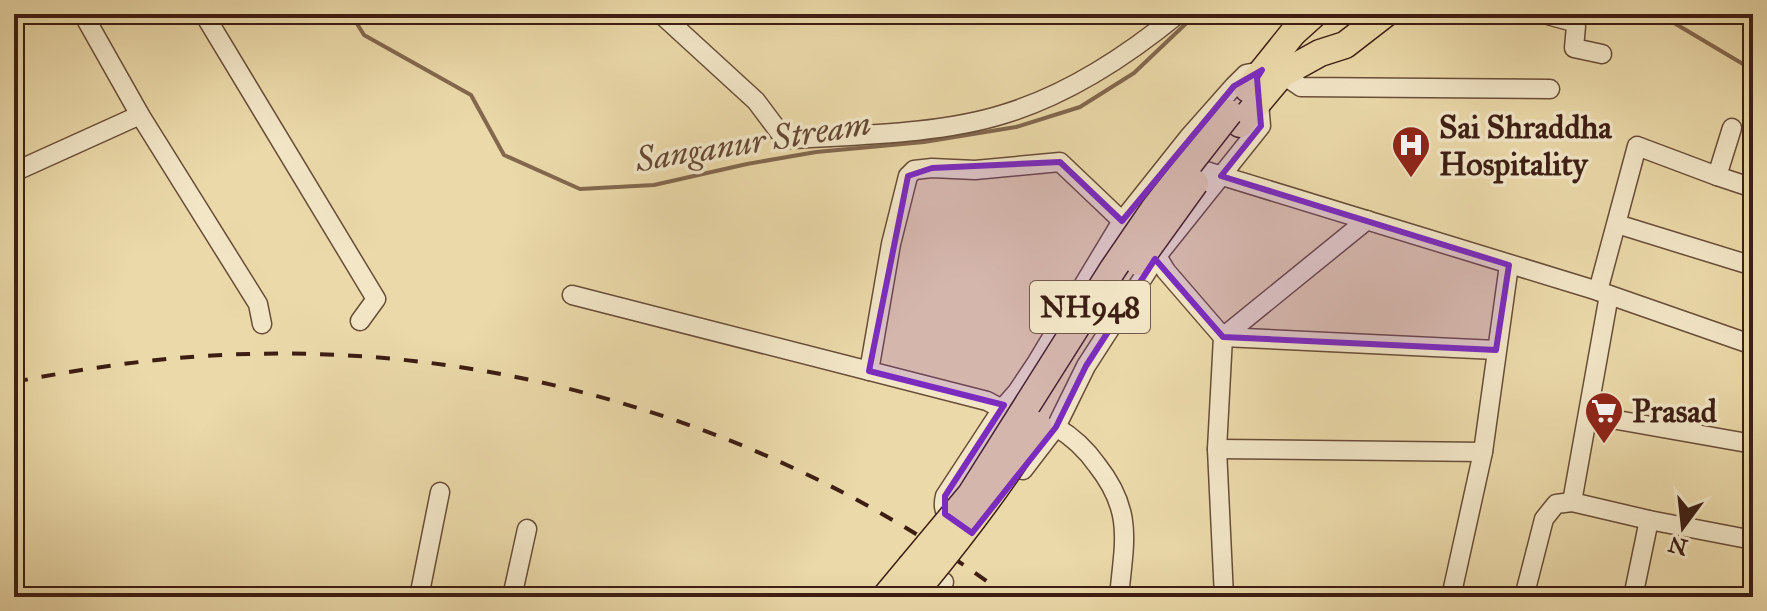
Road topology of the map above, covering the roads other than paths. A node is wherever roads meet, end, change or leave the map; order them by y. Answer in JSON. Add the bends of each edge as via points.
{"nodes":[{"id":1,"x":83,"y":14,"type":"edge"},
{"id":2,"x":204,"y":14,"type":"edge"},
{"id":3,"x":661,"y":14,"type":"edge"},
{"id":4,"x":1178,"y":14,"type":"edge"},
{"id":5,"x":1385,"y":14,"type":"edge"},
{"id":6,"x":1544,"y":14,"type":"edge"},
{"id":7,"x":1312,"y":16,"type":"edge"},
{"id":8,"x":1358,"y":23,"type":"edge"},
{"id":9,"x":1331,"y":50,"type":"junction"},
{"id":10,"x":1602,"y":54,"type":"dead end"},
{"id":11,"x":1272,"y":72,"type":"junction"},
{"id":12,"x":1550,"y":89,"type":"dead end"},
{"id":13,"x":1259,"y":103,"type":"junction"},
{"id":14,"x":140,"y":115,"type":"junction"},
{"id":15,"x":1235,"y":118,"type":"junction"},
{"id":16,"x":1732,"y":128,"type":"dead end"},
{"id":17,"x":1171,"y":160,"type":"junction"},
{"id":18,"x":14,"y":172,"type":"edge"},
{"id":19,"x":1221,"y":176,"type":"junction"},
{"id":20,"x":1717,"y":176,"type":"junction"},
{"id":21,"x":1753,"y":188,"type":"edge"},
{"id":22,"x":1367,"y":220,"type":"junction"},
{"id":23,"x":1122,"y":221,"type":"junction"},
{"id":24,"x":1617,"y":224,"type":"junction"},
{"id":25,"x":1157,"y":256,"type":"junction"},
{"id":26,"x":1509,"y":265,"type":"junction"},
{"id":27,"x":1753,"y":266,"type":"edge"},
{"id":28,"x":1603,"y":293,"type":"junction"},
{"id":29,"x":572,"y":295,"type":"dead end"},
{"id":30,"x":360,"y":321,"type":"dead end"},
{"id":31,"x":262,"y":324,"type":"dead end"},
{"id":32,"x":1223,"y":337,"type":"junction"},
{"id":33,"x":1753,"y":345,"type":"edge"},
{"id":34,"x":1496,"y":350,"type":"junction"},
{"id":35,"x":869,"y":371,"type":"junction"},
{"id":36,"x":1002,"y":409,"type":"junction"},
{"id":37,"x":1589,"y":415,"type":"junction"},
{"id":38,"x":1056,"y":427,"type":"junction"},
{"id":39,"x":1753,"y":444,"type":"edge"},
{"id":40,"x":1217,"y":449,"type":"junction"},
{"id":41,"x":1483,"y":452,"type":"junction"},
{"id":42,"x":440,"y":492,"type":"dead end"},
{"id":43,"x":1572,"y":502,"type":"junction"},
{"id":44,"x":1649,"y":520,"type":"junction"},
{"id":45,"x":527,"y":529,"type":"dead end"},
{"id":46,"x":1753,"y":540,"type":"edge"},
{"id":47,"x":944,"y":582,"type":"dead end"},
{"id":48,"x":419,"y":597,"type":"edge"},
{"id":49,"x":512,"y":597,"type":"edge"},
{"id":50,"x":885,"y":597,"type":"edge"},
{"id":51,"x":910,"y":597,"type":"edge"},
{"id":52,"x":931,"y":597,"type":"edge"},
{"id":53,"x":1119,"y":597,"type":"edge"},
{"id":54,"x":1224,"y":597,"type":"edge"},
{"id":55,"x":1451,"y":597,"type":"edge"},
{"id":56,"x":1524,"y":597,"type":"edge"},
{"id":57,"x":1633,"y":597,"type":"edge"}],
"edges":[{"from":1,"to":14,"type":"street"},
{"from":2,"to":30,"type":"street","via":[[376,299]]},
{"from":3,"to":4,"type":"street","via":[[756,101],[783,137],[792,139],[1003,115],[1094,72]]},
{"from":5,"to":8,"type":"highway","number":"NH948"},
{"from":6,"to":10,"type":"street","via":[[1573,22],[1574,48]]},
{"from":7,"to":9,"type":"highway","via":[[1314,38]]},
{"from":7,"to":11,"type":"highway","number":"NH948","via":[[1293,33]]},
{"from":8,"to":9,"type":"highway","number":"NH948","via":[[1345,45]]},
{"from":9,"to":11,"type":"highway","number":"NH948"},
{"from":11,"to":12,"type":"street","via":[[1301,87]]},
{"from":11,"to":13,"type":"highway","number":"NH948"},
{"from":11,"to":15,"type":"highway","number":"NH948"},
{"from":11,"to":17,"type":"street","via":[[1246,74]]},
{"from":13,"to":15,"type":"highway","number":"NH948"},
{"from":13,"to":19,"type":"street","via":[[1261,126]]},
{"from":14,"to":18,"type":"street"},
{"from":14,"to":31,"type":"street","via":[[258,304]]},
{"from":15,"to":50,"type":"highway","number":"NH948","bridge":true,"via":[[1154,209],[971,494]]},
{"from":15,"to":51,"type":"highway","number":"NH948","bridge":true,"via":[[1011,469]]},
{"from":16,"to":20,"type":"street"},
{"from":17,"to":19,"type":"street"},
{"from":17,"to":23,"type":"street"},
{"from":19,"to":22,"type":"street"},
{"from":19,"to":25,"type":"street"},
{"from":20,"to":21,"type":"street"},
{"from":20,"to":24,"type":"street","via":[[1637,146]]},
{"from":22,"to":26,"type":"street"},
{"from":22,"to":32,"type":"street"},
{"from":23,"to":35,"type":"street","via":[[1060,162],[914,170],[891,244]]},
{"from":23,"to":36,"type":"street","via":[[1037,362]]},
{"from":24,"to":27,"type":"street"},
{"from":24,"to":28,"type":"street"},
{"from":25,"to":32,"type":"street"},
{"from":25,"to":38,"type":"street","via":[[1086,366]]},
{"from":26,"to":28,"type":"street"},
{"from":26,"to":34,"type":"street"},
{"from":28,"to":33,"type":"street"},
{"from":28,"to":37,"type":"street"},
{"from":29,"to":35,"type":"street"},
{"from":32,"to":34,"type":"street"},
{"from":32,"to":40,"type":"street"},
{"from":34,"to":41,"type":"street"},
{"from":35,"to":36,"type":"street"},
{"from":36,"to":38,"type":"street","via":[[942,508],[972,533]]},
{"from":37,"to":39,"type":"street"},
{"from":37,"to":43,"type":"street"},
{"from":38,"to":53,"type":"street","via":[[1074,437],[1114,487],[1124,520]]},
{"from":40,"to":41,"type":"street"},
{"from":40,"to":54,"type":"street"},
{"from":41,"to":55,"type":"street"},
{"from":42,"to":48,"type":"street"},
{"from":43,"to":44,"type":"street"},
{"from":43,"to":56,"type":"street","via":[[1556,504],[1544,519]]},
{"from":44,"to":46,"type":"street"},
{"from":44,"to":57,"type":"street"},
{"from":45,"to":49,"type":"street"},
{"from":47,"to":52,"type":"street"}]}
